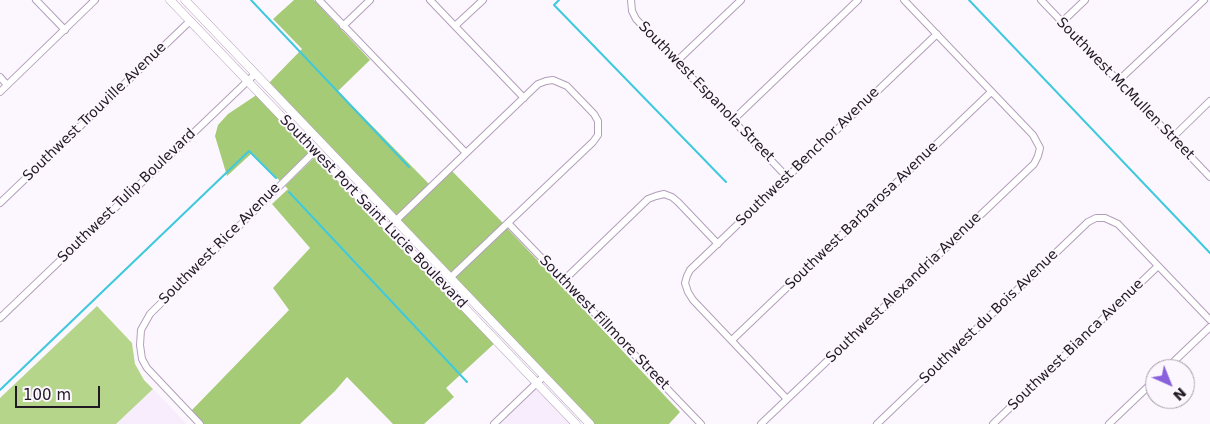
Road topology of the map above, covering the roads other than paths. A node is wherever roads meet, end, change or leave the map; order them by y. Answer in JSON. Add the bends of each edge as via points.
{"nodes":[{"id":1,"x":36,"y":0,"type":"edge"},
{"id":2,"x":95,"y":0,"type":"edge"},
{"id":3,"x":170,"y":0,"type":"edge"},
{"id":4,"x":185,"y":0,"type":"edge"},
{"id":5,"x":319,"y":0,"type":"edge"},
{"id":6,"x":370,"y":0,"type":"edge"},
{"id":7,"x":430,"y":0,"type":"edge"},
{"id":8,"x":483,"y":0,"type":"edge"},
{"id":9,"x":742,"y":0,"type":"edge"},
{"id":10,"x":858,"y":0,"type":"edge"},
{"id":11,"x":904,"y":0,"type":"edge"},
{"id":12,"x":1041,"y":0,"type":"edge"},
{"id":13,"x":1085,"y":0,"type":"edge"},
{"id":14,"x":1204,"y":0,"type":"edge"},
{"id":15,"x":631,"y":2,"type":"edge"},
{"id":16,"x":190,"y":21,"type":"junction"},
{"id":17,"x":1062,"y":22,"type":"junction"},
{"id":18,"x":344,"y":26,"type":"junction"},
{"id":19,"x":455,"y":26,"type":"junction"},
{"id":20,"x":65,"y":30,"type":"junction"},
{"id":21,"x":937,"y":34,"type":"junction"},
{"id":22,"x":677,"y":62,"type":"junction"},
{"id":23,"x":255,"y":74,"type":"junction"},
{"id":24,"x":0,"y":78,"type":"edge"},
{"id":25,"x":247,"y":81,"type":"junction"},
{"id":26,"x":1118,"y":81,"type":"junction"},
{"id":27,"x":7,"y":85,"type":"junction"},
{"id":28,"x":0,"y":92,"type":"edge"},
{"id":29,"x":992,"y":92,"type":"junction"},
{"id":30,"x":524,"y":98,"type":"junction"},
{"id":31,"x":1210,"y":102,"type":"edge"},
{"id":32,"x":733,"y":120,"type":"junction"},
{"id":33,"x":1172,"y":138,"type":"junction"},
{"id":34,"x":315,"y":150,"type":"junction"},
{"id":35,"x":466,"y":153,"type":"junction"},
{"id":36,"x":787,"y":177,"type":"junction"},
{"id":37,"x":1210,"y":177,"type":"edge"},
{"id":38,"x":0,"y":203,"type":"edge"},
{"id":39,"x":395,"y":220,"type":"junction"},
{"id":40,"x":508,"y":223,"type":"junction"},
{"id":41,"x":388,"y":227,"type":"junction"},
{"id":42,"x":718,"y":244,"type":"junction"},
{"id":43,"x":1158,"y":266,"type":"junction"},
{"id":44,"x":451,"y":277,"type":"junction"},
{"id":45,"x":563,"y":281,"type":"junction"},
{"id":46,"x":0,"y":308,"type":"edge"},
{"id":47,"x":3,"y":316,"type":"edge"},
{"id":48,"x":1210,"y":320,"type":"edge"},
{"id":49,"x":1210,"y":327,"type":"edge"},
{"id":50,"x":732,"y":340,"type":"junction"},
{"id":51,"x":1176,"y":359,"type":"edge"},
{"id":52,"x":544,"y":376,"type":"junction"},
{"id":53,"x":536,"y":383,"type":"junction"},
{"id":54,"x":1145,"y":390,"type":"edge"},
{"id":55,"x":787,"y":399,"type":"junction"},
{"id":56,"x":200,"y":424,"type":"edge"},
{"id":57,"x":494,"y":424,"type":"edge"},
{"id":58,"x":576,"y":424,"type":"edge"},
{"id":59,"x":590,"y":424,"type":"edge"},
{"id":60,"x":701,"y":424,"type":"edge"},
{"id":61,"x":762,"y":424,"type":"edge"},
{"id":62,"x":877,"y":424,"type":"edge"},
{"id":63,"x":993,"y":424,"type":"edge"},
{"id":64,"x":1109,"y":424,"type":"edge"}],
"edges":[{"from":1,"to":20,"type":"street"},
{"from":2,"to":20,"type":"street"},
{"from":3,"to":16,"type":"main road","name":"Southwest Port Saint Lucie Boulevard"},
{"from":4,"to":23,"type":"main road","name":"Southwest Port Saint Lucie Boulevard"},
{"from":5,"to":18,"type":"street"},
{"from":6,"to":18,"type":"street"},
{"from":7,"to":19,"type":"street"},
{"from":8,"to":19,"type":"street"},
{"from":9,"to":22,"type":"street"},
{"from":10,"to":32,"type":"street"},
{"from":11,"to":21,"type":"street"},
{"from":12,"to":17,"type":"street","name":"Southwest McMullen Street"},
{"from":13,"to":17,"type":"street"},
{"from":14,"to":26,"type":"street"},
{"from":15,"to":22,"type":"street","name":"Southwest Espanola Street","via":[[636,19]]},
{"from":16,"to":25,"type":"main road","name":"Southwest Port Saint Lucie Boulevard"},
{"from":16,"to":38,"type":"street","name":"Southwest Trouville Avenue"},
{"from":17,"to":26,"type":"street","name":"Southwest McMullen Street"},
{"from":18,"to":35,"type":"street"},
{"from":19,"to":30,"type":"street"},
{"from":20,"to":27,"type":"street"},
{"from":21,"to":29,"type":"street"},
{"from":21,"to":36,"type":"street","name":"Southwest Benchor Avenue"},
{"from":22,"to":32,"type":"street","name":"Southwest Espanola Street"},
{"from":23,"to":25,"type":"street","name":"Southwest Tulip Boulevard"},
{"from":23,"to":39,"type":"main road","name":"Southwest Port Saint Lucie Boulevard"},
{"from":24,"to":27,"type":"street"},
{"from":25,"to":34,"type":"main road","name":"Southwest Port Saint Lucie Boulevard"},
{"from":25,"to":47,"type":"street","name":"Southwest Tulip Boulevard"},
{"from":26,"to":33,"type":"street","name":"Southwest McMullen Street"},
{"from":27,"to":28,"type":"street"},
{"from":29,"to":50,"type":"street","name":"Southwest Barbarosa Avenue"},
{"from":29,"to":55,"type":"street","name":"Southwest Alexandria Avenue","via":[[1033,135],[1040,148],[1034,164]]},
{"from":30,"to":35,"type":"street"},
{"from":30,"to":40,"type":"street","via":[[538,84],[559,82],[594,114],[600,128],[593,142]]},
{"from":31,"to":33,"type":"street"},
{"from":32,"to":36,"type":"street","name":"Southwest Espanola Street"},
{"from":33,"to":37,"type":"street","name":"Southwest McMullen Street"},
{"from":34,"to":41,"type":"main road","name":"Southwest Port Saint Lucie Boulevard"},
{"from":34,"to":56,"type":"street","name":"Southwest Rice Avenue","via":[[150,314],[141,330],[142,359],[147,368]]},
{"from":35,"to":39,"type":"street"},
{"from":36,"to":42,"type":"street","name":"Southwest Benchor Avenue"},
{"from":39,"to":41,"type":"street"},
{"from":39,"to":44,"type":"main road","name":"Southwest Port Saint Lucie Boulevard"},
{"from":40,"to":44,"type":"street"},
{"from":40,"to":45,"type":"street","name":"Southwest Fillmore Street"},
{"from":41,"to":53,"type":"main road","name":"Southwest Port Saint Lucie Boulevard"},
{"from":42,"to":45,"type":"street","via":[[678,202],[664,194],[648,199]]},
{"from":42,"to":50,"type":"street","name":"Southwest Benchor Avenue","via":[[690,270],[686,283],[693,300]]},
{"from":43,"to":48,"type":"street"},
{"from":43,"to":62,"type":"street","name":"Southwest du Bois Avenue","via":[[1118,224],[1105,218],[1088,222]]},
{"from":43,"to":63,"type":"street","name":"Southwest Bianca Avenue"},
{"from":44,"to":52,"type":"main road","name":"Southwest Port Saint Lucie Boulevard"},
{"from":45,"to":60,"type":"street","name":"Southwest Fillmore Street"},
{"from":46,"to":47,"type":"street"},
{"from":49,"to":51,"type":"street"},
{"from":50,"to":55,"type":"street"},
{"from":52,"to":53,"type":"street"},
{"from":52,"to":59,"type":"main road","name":"Southwest Port Saint Lucie Boulevard"},
{"from":53,"to":57,"type":"street"},
{"from":53,"to":58,"type":"main road","name":"Southwest Port Saint Lucie Boulevard"},
{"from":54,"to":64,"type":"street"},
{"from":55,"to":61,"type":"street","name":"Southwest Alexandria Avenue"}]}
